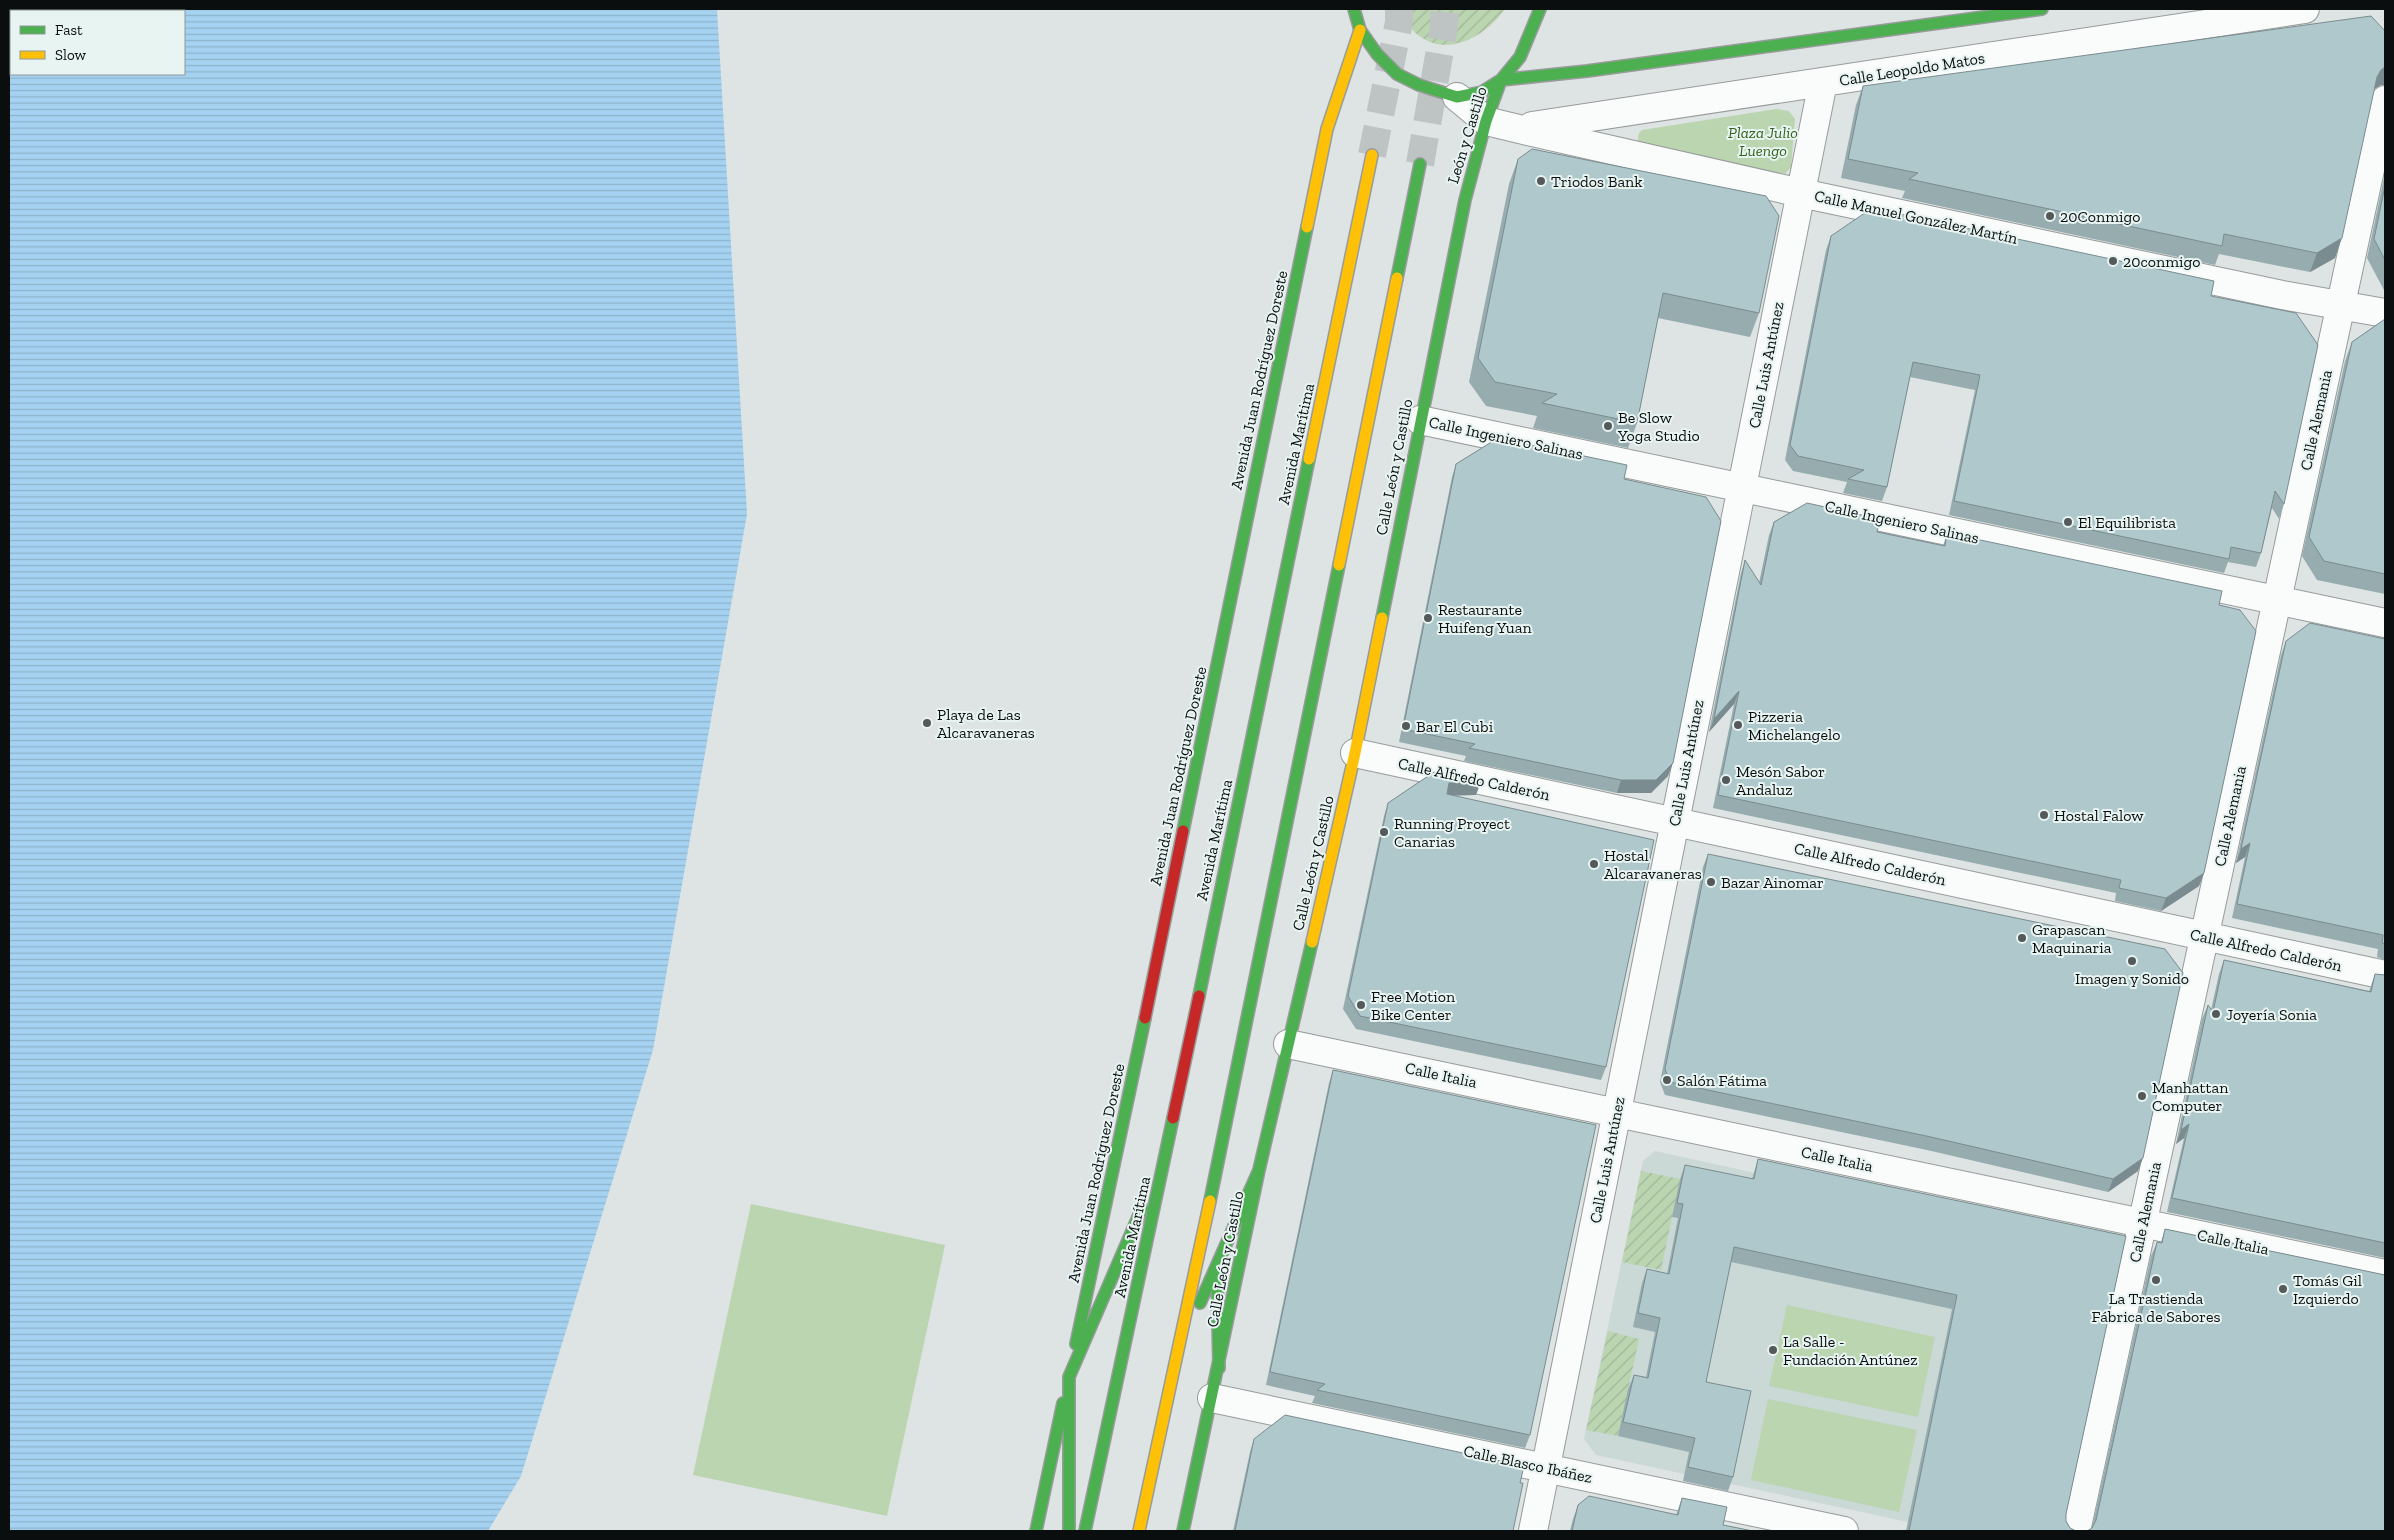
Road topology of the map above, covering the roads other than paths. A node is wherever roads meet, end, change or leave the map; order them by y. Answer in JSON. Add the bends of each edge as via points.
{"nodes":[{"id":1,"x":1354,"y":9,"type":"edge"},
{"id":2,"x":1540,"y":9,"type":"edge"},
{"id":3,"x":2042,"y":9,"type":"edge"},
{"id":4,"x":2305,"y":9,"type":"edge"},
{"id":5,"x":1360,"y":30,"type":"junction"},
{"id":6,"x":1501,"y":80,"type":"junction"},
{"id":7,"x":1823,"y":82,"type":"junction"},
{"id":8,"x":1457,"y":97,"type":"junction"},
{"id":9,"x":2385,"y":100,"type":"edge"},
{"id":10,"x":1486,"y":121,"type":"junction"},
{"id":11,"x":1519,"y":129,"type":"junction"},
{"id":12,"x":1372,"y":155,"type":"tunnel mouth"},
{"id":13,"x":1420,"y":164,"type":"tunnel mouth"},
{"id":14,"x":1801,"y":193,"type":"junction"},
{"id":15,"x":1465,"y":200,"type":"joint"},
{"id":16,"x":2341,"y":305,"type":"junction"},
{"id":17,"x":2385,"y":313,"type":"edge"},
{"id":18,"x":1420,"y":420,"type":"junction"},
{"id":19,"x":1742,"y":488,"type":"junction"},
{"id":20,"x":2277,"y":601,"type":"junction"},
{"id":21,"x":2385,"y":623,"type":"edge"},
{"id":22,"x":1355,"y":753,"type":"junction"},
{"id":23,"x":1674,"y":822,"type":"junction"},
{"id":24,"x":2204,"y":936,"type":"junction"},
{"id":25,"x":2385,"y":975,"type":"edge"},
{"id":26,"x":1288,"y":1044,"type":"junction"},
{"id":27,"x":1616,"y":1112,"type":"junction"},
{"id":28,"x":1166,"y":1154,"type":"junction"},
{"id":29,"x":1218,"y":1162,"type":"junction"},
{"id":30,"x":1259,"y":1170,"type":"junction"},
{"id":31,"x":2142,"y":1223,"type":"junction"},
{"id":32,"x":1217,"y":1265,"type":"junction"},
{"id":33,"x":2385,"y":1274,"type":"edge"},
{"id":34,"x":1176,"y":1360,"type":"junction"},
{"id":35,"x":1219,"y":1368,"type":"junction"},
{"id":36,"x":1069,"y":1377,"type":"junction"},
{"id":37,"x":1212,"y":1398,"type":"junction"},
{"id":38,"x":1546,"y":1468,"type":"junction"},
{"id":39,"x":1036,"y":1531,"type":"edge"},
{"id":40,"x":1069,"y":1531,"type":"edge"},
{"id":41,"x":1085,"y":1531,"type":"edge"},
{"id":42,"x":1139,"y":1531,"type":"edge"},
{"id":43,"x":1183,"y":1531,"type":"edge"},
{"id":44,"x":1533,"y":1531,"type":"edge"},
{"id":45,"x":1844,"y":1531,"type":"edge"},
{"id":46,"x":2076,"y":1531,"type":"edge"}],
"edges":[{"from":1,"to":5,"type":"main road"},
{"from":2,"to":6,"type":"main road","via":[[1520,57]]},
{"from":3,"to":6,"type":"main road"},
{"from":4,"to":7,"type":"street","name":"Calle Leopoldo Matos"},
{"from":5,"to":8,"type":"main road","via":[[1376,54],[1397,74]]},
{"from":5,"to":36,"type":"main road","name":"Avenida Juan Rodríguez Doreste","via":[[1327,129]]},
{"from":6,"to":8,"type":"main road","via":[[1482,92]]},
{"from":6,"to":10,"type":"main road","name":"León y Castillo"},
{"from":7,"to":11,"type":"street","name":"Calle Leopoldo Matos"},
{"from":7,"to":14,"type":"street","name":"Calle Luis Antúnez"},
{"from":8,"to":10,"type":"street","name":"Calle Manuel González Martín"},
{"from":9,"to":16,"type":"street","name":"Calle Alemania"},
{"from":10,"to":11,"type":"street","name":"Calle Manuel González Martín"},
{"from":10,"to":15,"type":"main road","name":"León y Castillo"},
{"from":11,"to":14,"type":"street","name":"Calle Manuel González Martín"},
{"from":12,"to":28,"type":"main road","name":"Avenida Marítima"},
{"from":13,"to":29,"type":"main road"},
{"from":14,"to":16,"type":"street","name":"Calle Manuel González Martín"},
{"from":14,"to":19,"type":"street","name":"Calle Luis Antúnez"},
{"from":15,"to":18,"type":"main road","name":"Calle León y Castillo"},
{"from":16,"to":17,"type":"street","name":"Calle Manuel González Martín"},
{"from":16,"to":20,"type":"street","name":"Calle Alemania"},
{"from":18,"to":19,"type":"street","name":"Calle Ingeniero Salinas"},
{"from":18,"to":22,"type":"main road","name":"Calle León y Castillo"},
{"from":19,"to":20,"type":"street","name":"Calle Ingeniero Salinas"},
{"from":19,"to":23,"type":"street","name":"Calle Luis Antúnez"},
{"from":20,"to":21,"type":"street","name":"Calle Ingeniero Salinas"},
{"from":20,"to":24,"type":"street","name":"Calle Alemania"},
{"from":22,"to":23,"type":"street","name":"Calle Alfredo Calderón"},
{"from":22,"to":26,"type":"main road","name":"Calle León y Castillo"},
{"from":23,"to":24,"type":"street","name":"Calle Alfredo Calderón"},
{"from":23,"to":27,"type":"street","name":"Calle Luis Antúnez"},
{"from":24,"to":25,"type":"street","name":"Calle Alfredo Calderón"},
{"from":24,"to":31,"type":"street","name":"Calle Alemania"},
{"from":26,"to":27,"type":"street","name":"Calle Italia"},
{"from":26,"to":30,"type":"main road","name":"Calle León y Castillo"},
{"from":27,"to":31,"type":"street","name":"Calle Italia"},
{"from":27,"to":38,"type":"street","name":"Calle Luis Antúnez"},
{"from":28,"to":36,"type":"main road"},
{"from":28,"to":41,"type":"main road","name":"Avenida Marítima"},
{"from":29,"to":32,"type":"main road"},
{"from":29,"to":34,"type":"main road"},
{"from":30,"to":32,"type":"main road"},
{"from":30,"to":35,"type":"main road","name":"Calle León y Castillo"},
{"from":31,"to":33,"type":"street","name":"Calle Italia"},
{"from":31,"to":46,"type":"street","name":"Calle Alemania"},
{"from":32,"to":34,"type":"main road"},
{"from":32,"to":35,"type":"main road"},
{"from":34,"to":42,"type":"main road"},
{"from":35,"to":37,"type":"main road","name":"Calle León y Castillo"},
{"from":36,"to":39,"type":"main road","name":"Avenida Juan Rodríguez Doreste"},
{"from":36,"to":40,"type":"main road"},
{"from":37,"to":38,"type":"street","name":"Calle Blasco Ibáñez"},
{"from":37,"to":43,"type":"main road","name":"Calle León y Castillo"},
{"from":38,"to":44,"type":"street","name":"Calle Luis Antúnez"},
{"from":38,"to":45,"type":"street","name":"Calle Blasco Ibáñez"}]}
